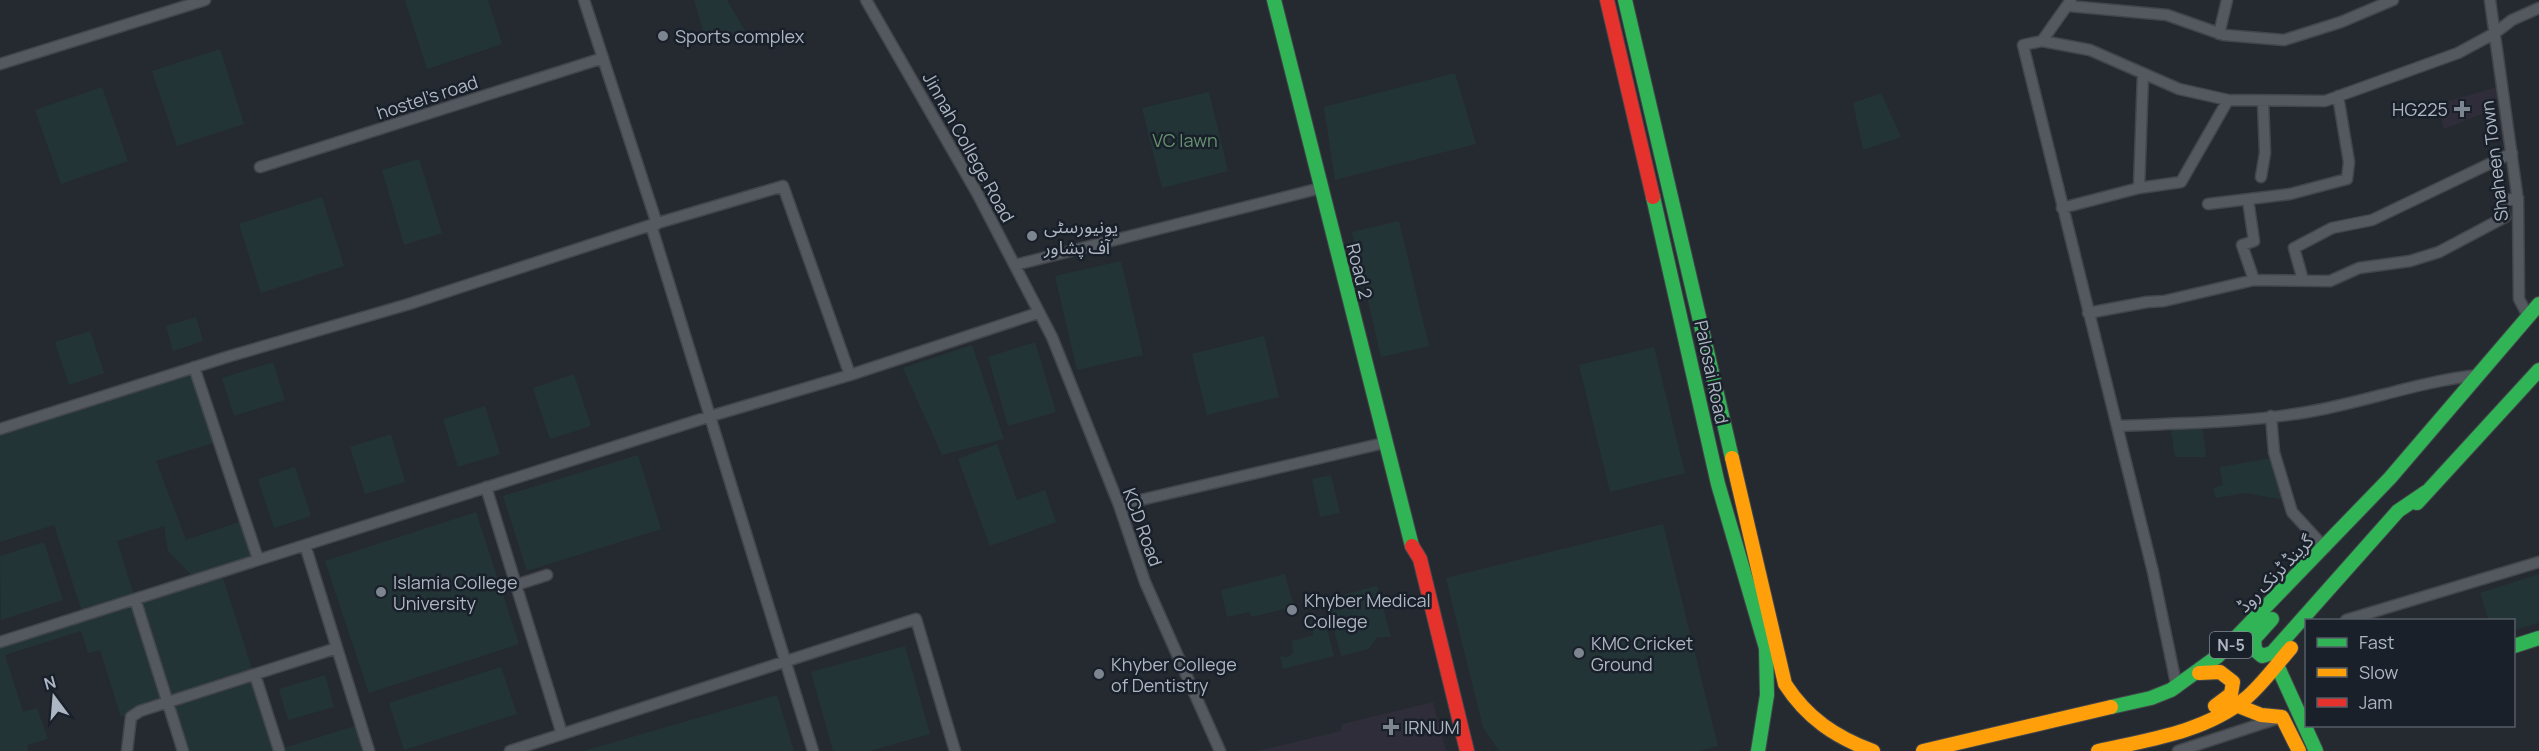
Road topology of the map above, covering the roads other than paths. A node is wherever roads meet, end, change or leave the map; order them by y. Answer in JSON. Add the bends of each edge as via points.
{"nodes":[{"id":1,"x":205,"y":0,"type":"edge"},
{"id":2,"x":584,"y":0,"type":"edge"},
{"id":3,"x":866,"y":0,"type":"edge"},
{"id":4,"x":1274,"y":0,"type":"edge"},
{"id":5,"x":1607,"y":0,"type":"edge"},
{"id":6,"x":1624,"y":0,"type":"edge"},
{"id":7,"x":2227,"y":0,"type":"edge"},
{"id":8,"x":2393,"y":0,"type":"edge"},
{"id":9,"x":2490,"y":0,"type":"edge"},
{"id":10,"x":2070,"y":3,"type":"edge"},
{"id":11,"x":2539,"y":8,"type":"edge"},
{"id":12,"x":2495,"y":33,"type":"junction"},
{"id":13,"x":2219,"y":34,"type":"junction"},
{"id":14,"x":2042,"y":41,"type":"junction"},
{"id":15,"x":603,"y":57,"type":"junction"},
{"id":16,"x":0,"y":64,"type":"edge"},
{"id":17,"x":2143,"y":74,"type":"junction"},
{"id":18,"x":2338,"y":96,"type":"junction"},
{"id":19,"x":2228,"y":100,"type":"junction"},
{"id":20,"x":2263,"y":102,"type":"junction"},
{"id":21,"x":2512,"y":153,"type":"junction"},
{"id":22,"x":260,"y":167,"type":"dead end"},
{"id":23,"x":2261,"y":177,"type":"dead end"},
{"id":24,"x":1321,"y":188,"type":"junction"},
{"id":25,"x":2139,"y":188,"type":"junction"},
{"id":26,"x":2518,"y":198,"type":"junction"},
{"id":27,"x":2248,"y":200,"type":"junction"},
{"id":28,"x":2208,"y":204,"type":"dead end"},
{"id":29,"x":2062,"y":208,"type":"junction"},
{"id":30,"x":654,"y":225,"type":"junction"},
{"id":31,"x":1015,"y":265,"type":"junction"},
{"id":32,"x":2254,"y":280,"type":"junction"},
{"id":33,"x":2303,"y":280,"type":"junction"},
{"id":34,"x":2539,"y":304,"type":"edge"},
{"id":35,"x":1038,"y":313,"type":"junction"},
{"id":36,"x":2088,"y":313,"type":"junction"},
{"id":37,"x":2528,"y":316,"type":"junction"},
{"id":38,"x":194,"y":367,"type":"junction"},
{"id":39,"x":2539,"y":370,"type":"edge"},
{"id":40,"x":2480,"y":374,"type":"junction"},
{"id":41,"x":850,"y":375,"type":"junction"},
{"id":42,"x":711,"y":416,"type":"junction"},
{"id":43,"x":2271,"y":416,"type":"junction"},
{"id":44,"x":2117,"y":426,"type":"junction"},
{"id":45,"x":0,"y":429,"type":"edge"},
{"id":46,"x":1384,"y":442,"type":"junction"},
{"id":47,"x":486,"y":487,"type":"junction"},
{"id":48,"x":2426,"y":492,"type":"junction"},
{"id":49,"x":1119,"y":505,"type":"junction"},
{"id":50,"x":305,"y":545,"type":"junction"},
{"id":51,"x":1413,"y":550,"type":"junction"},
{"id":52,"x":2321,"y":552,"type":"junction"},
{"id":53,"x":258,"y":560,"type":"junction"},
{"id":54,"x":2539,"y":562,"type":"edge"},
{"id":55,"x":547,"y":575,"type":"dead end"},
{"id":56,"x":516,"y":585,"type":"junction"},
{"id":57,"x":135,"y":599,"type":"junction"},
{"id":58,"x":1762,"y":612,"type":"junction"},
{"id":59,"x":2316,"y":619,"type":"edge"},
{"id":60,"x":2353,"y":619,"type":"edge"},
{"id":61,"x":2305,"y":632,"type":"edge"},
{"id":62,"x":2539,"y":638,"type":"edge"},
{"id":63,"x":0,"y":642,"type":"edge"},
{"id":64,"x":2515,"y":646,"type":"edge"},
{"id":65,"x":337,"y":648,"type":"junction"},
{"id":66,"x":2272,"y":660,"type":"junction"},
{"id":67,"x":786,"y":663,"type":"junction"},
{"id":68,"x":2199,"y":673,"type":"junction"},
{"id":69,"x":255,"y":675,"type":"junction"},
{"id":70,"x":2177,"y":688,"type":"junction"},
{"id":71,"x":2235,"y":698,"type":"junction"},
{"id":72,"x":168,"y":702,"type":"junction"},
{"id":73,"x":2302,"y":711,"type":"edge"},
{"id":74,"x":2282,"y":717,"type":"junction"},
{"id":75,"x":2308,"y":727,"type":"edge"},
{"id":76,"x":562,"y":734,"type":"junction"},
{"id":77,"x":127,"y":751,"type":"edge"},
{"id":78,"x":183,"y":751,"type":"edge"},
{"id":79,"x":278,"y":751,"type":"edge"},
{"id":80,"x":369,"y":751,"type":"edge"},
{"id":81,"x":510,"y":751,"type":"edge"},
{"id":82,"x":813,"y":751,"type":"edge"},
{"id":83,"x":955,"y":751,"type":"edge"},
{"id":84,"x":1221,"y":751,"type":"edge"},
{"id":85,"x":1457,"y":751,"type":"edge"},
{"id":86,"x":1467,"y":751,"type":"edge"},
{"id":87,"x":1758,"y":751,"type":"edge"},
{"id":88,"x":1873,"y":751,"type":"edge"},
{"id":89,"x":1923,"y":751,"type":"edge"},
{"id":90,"x":2088,"y":751,"type":"edge"},
{"id":91,"x":2098,"y":751,"type":"edge"},
{"id":92,"x":2178,"y":751,"type":"edge"},
{"id":93,"x":2299,"y":751,"type":"edge"},
{"id":94,"x":2316,"y":751,"type":"edge"}],
"edges":[{"from":1,"to":16,"type":"street"},
{"from":2,"to":15,"type":"street"},
{"from":3,"to":31,"type":"street","name":"Jinnah College Road","via":[[978,193]]},
{"from":4,"to":24,"type":"main road","name":"Road 2"},
{"from":5,"to":58,"type":"main road","name":"Palosai Road","via":[[1718,484]]},
{"from":6,"to":58,"type":"main road"},
{"from":7,"to":13,"type":"street"},
{"from":8,"to":13,"type":"street","via":[[2284,40]]},
{"from":9,"to":12,"type":"street","name":"Shaheen Town"},
{"from":10,"to":13,"type":"street","via":[[2167,15]]},
{"from":10,"to":14,"type":"street"},
{"from":11,"to":12,"type":"street"},
{"from":12,"to":18,"type":"street","via":[[2458,53]]},
{"from":12,"to":21,"type":"street","name":"Shaheen Town"},
{"from":14,"to":17,"type":"street","via":[[2090,50]]},
{"from":14,"to":29,"type":"street","via":[[2023,45]]},
{"from":15,"to":22,"type":"street","name":"hostel's road"},
{"from":15,"to":30,"type":"street"},
{"from":17,"to":19,"type":"street","via":[[2179,89]]},
{"from":17,"to":25,"type":"street"},
{"from":18,"to":20,"type":"street","via":[[2325,101]]},
{"from":18,"to":27,"type":"street","via":[[2349,162],[2347,179]]},
{"from":19,"to":20,"type":"street"},
{"from":19,"to":25,"type":"street","via":[[2181,182]]},
{"from":20,"to":23,"type":"street","via":[[2265,153]]},
{"from":21,"to":26,"type":"street","name":"Shaheen Town"},
{"from":21,"to":33,"type":"street","via":[[2382,215],[2332,228],[2294,248]]},
{"from":24,"to":31,"type":"street"},
{"from":24,"to":46,"type":"main road","name":"Road 2"},
{"from":25,"to":29,"type":"street"},
{"from":26,"to":33,"type":"street","via":[[2501,201],[2505,217],[2439,252],[2410,261],[2360,268],[2330,281]]},
{"from":26,"to":37,"type":"street","name":"Shaheen Town","via":[[2519,299]]},
{"from":27,"to":28,"type":"street"},
{"from":27,"to":32,"type":"street","via":[[2254,242],[2242,245]]},
{"from":29,"to":36,"type":"street"},
{"from":30,"to":38,"type":"street","via":[[410,304]]},
{"from":30,"to":41,"type":"street","via":[[783,186]]},
{"from":30,"to":42,"type":"street"},
{"from":31,"to":35,"type":"street","name":"Jinnah College Road"},
{"from":32,"to":33,"type":"street"},
{"from":32,"to":36,"type":"street","via":[[2164,301]]},
{"from":34,"to":37,"type":"main road","name":"گرینڈ ٹرنک روڈ","number":"N-5"},
{"from":35,"to":41,"type":"street"},
{"from":35,"to":49,"type":"street","name":"KCD Road","via":[[1052,337]]},
{"from":36,"to":44,"type":"street"},
{"from":37,"to":40,"type":"main road","name":"گرینڈ ٹرنک روڈ","number":"N-5"},
{"from":38,"to":45,"type":"street"},
{"from":38,"to":53,"type":"street"},
{"from":39,"to":48,"type":"main road"},
{"from":40,"to":43,"type":"street","via":[[2312,411]]},
{"from":40,"to":52,"type":"main road","name":"گرینڈ ٹرنک روڈ","number":"N-5"},
{"from":41,"to":42,"type":"street"},
{"from":42,"to":47,"type":"street"},
{"from":42,"to":67,"type":"street"},
{"from":43,"to":44,"type":"street"},
{"from":43,"to":52,"type":"street","via":[[2274,452],[2292,512]]},
{"from":44,"to":70,"type":"street"},
{"from":46,"to":49,"type":"street"},
{"from":46,"to":51,"type":"main road","name":"Road 2"},
{"from":47,"to":50,"type":"street"},
{"from":47,"to":56,"type":"street"},
{"from":48,"to":59,"type":"main road"},
{"from":48,"to":66,"type":"main road","via":[[2398,511],[2280,645]]},
{"from":49,"to":84,"type":"street","name":"KCD Road","via":[[1145,582]]},
{"from":50,"to":53,"type":"street"},
{"from":50,"to":65,"type":"street"},
{"from":51,"to":85,"type":"main road","name":"Road 2","via":[[1412,561]]},
{"from":51,"to":86,"type":"main road","name":"Road 2","via":[[1420,559]]},
{"from":52,"to":66,"type":"main road","via":[[2309,576],[2254,639],[2256,652]]},
{"from":52,"to":68,"type":"main road","name":"گرینڈ ٹرنک روڈ","number":"N-5","via":[[2228,649]]},
{"from":53,"to":57,"type":"street"},
{"from":54,"to":60,"type":"street"},
{"from":55,"to":56,"type":"street"},
{"from":56,"to":76,"type":"street"},
{"from":57,"to":63,"type":"street"},
{"from":57,"to":72,"type":"street"},
{"from":58,"to":87,"type":"main road","name":"Palosai Road","via":[[1767,695]]},
{"from":58,"to":88,"type":"main road","via":[[1785,684],[1797,705],[1829,732]]},
{"from":61,"to":66,"type":"main road","number":"N-5"},
{"from":62,"to":64,"type":"main road"},
{"from":65,"to":69,"type":"street"},
{"from":65,"to":80,"type":"street"},
{"from":66,"to":71,"type":"main road","number":"N-5"},
{"from":66,"to":73,"type":"main road"},
{"from":67,"to":76,"type":"street"},
{"from":67,"to":82,"type":"street"},
{"from":67,"to":83,"type":"street","via":[[916,619]]},
{"from":68,"to":70,"type":"main road","name":"گرینڈ ٹرنک روڈ","number":"N-5"},
{"from":68,"to":71,"type":"main road","via":[[2220,672],[2234,682]]},
{"from":69,"to":72,"type":"street"},
{"from":69,"to":79,"type":"street"},
{"from":70,"to":89,"type":"main road","name":"گرینڈ ٹرنک روڈ","number":"N-5","via":[[2104,710]]},
{"from":71,"to":74,"type":"main road","via":[[2256,713]]},
{"from":71,"to":90,"type":"main road","via":[[2193,717],[2099,744]]},
{"from":71,"to":91,"type":"main road","number":"N-5","via":[[2172,733]]},
{"from":72,"to":77,"type":"street","via":[[131,717]]},
{"from":72,"to":78,"type":"street"},
{"from":73,"to":74,"type":"main road"},
{"from":74,"to":92,"type":"street"},
{"from":74,"to":93,"type":"main road"},
{"from":75,"to":94,"type":"main road"},
{"from":76,"to":81,"type":"street"}]}
